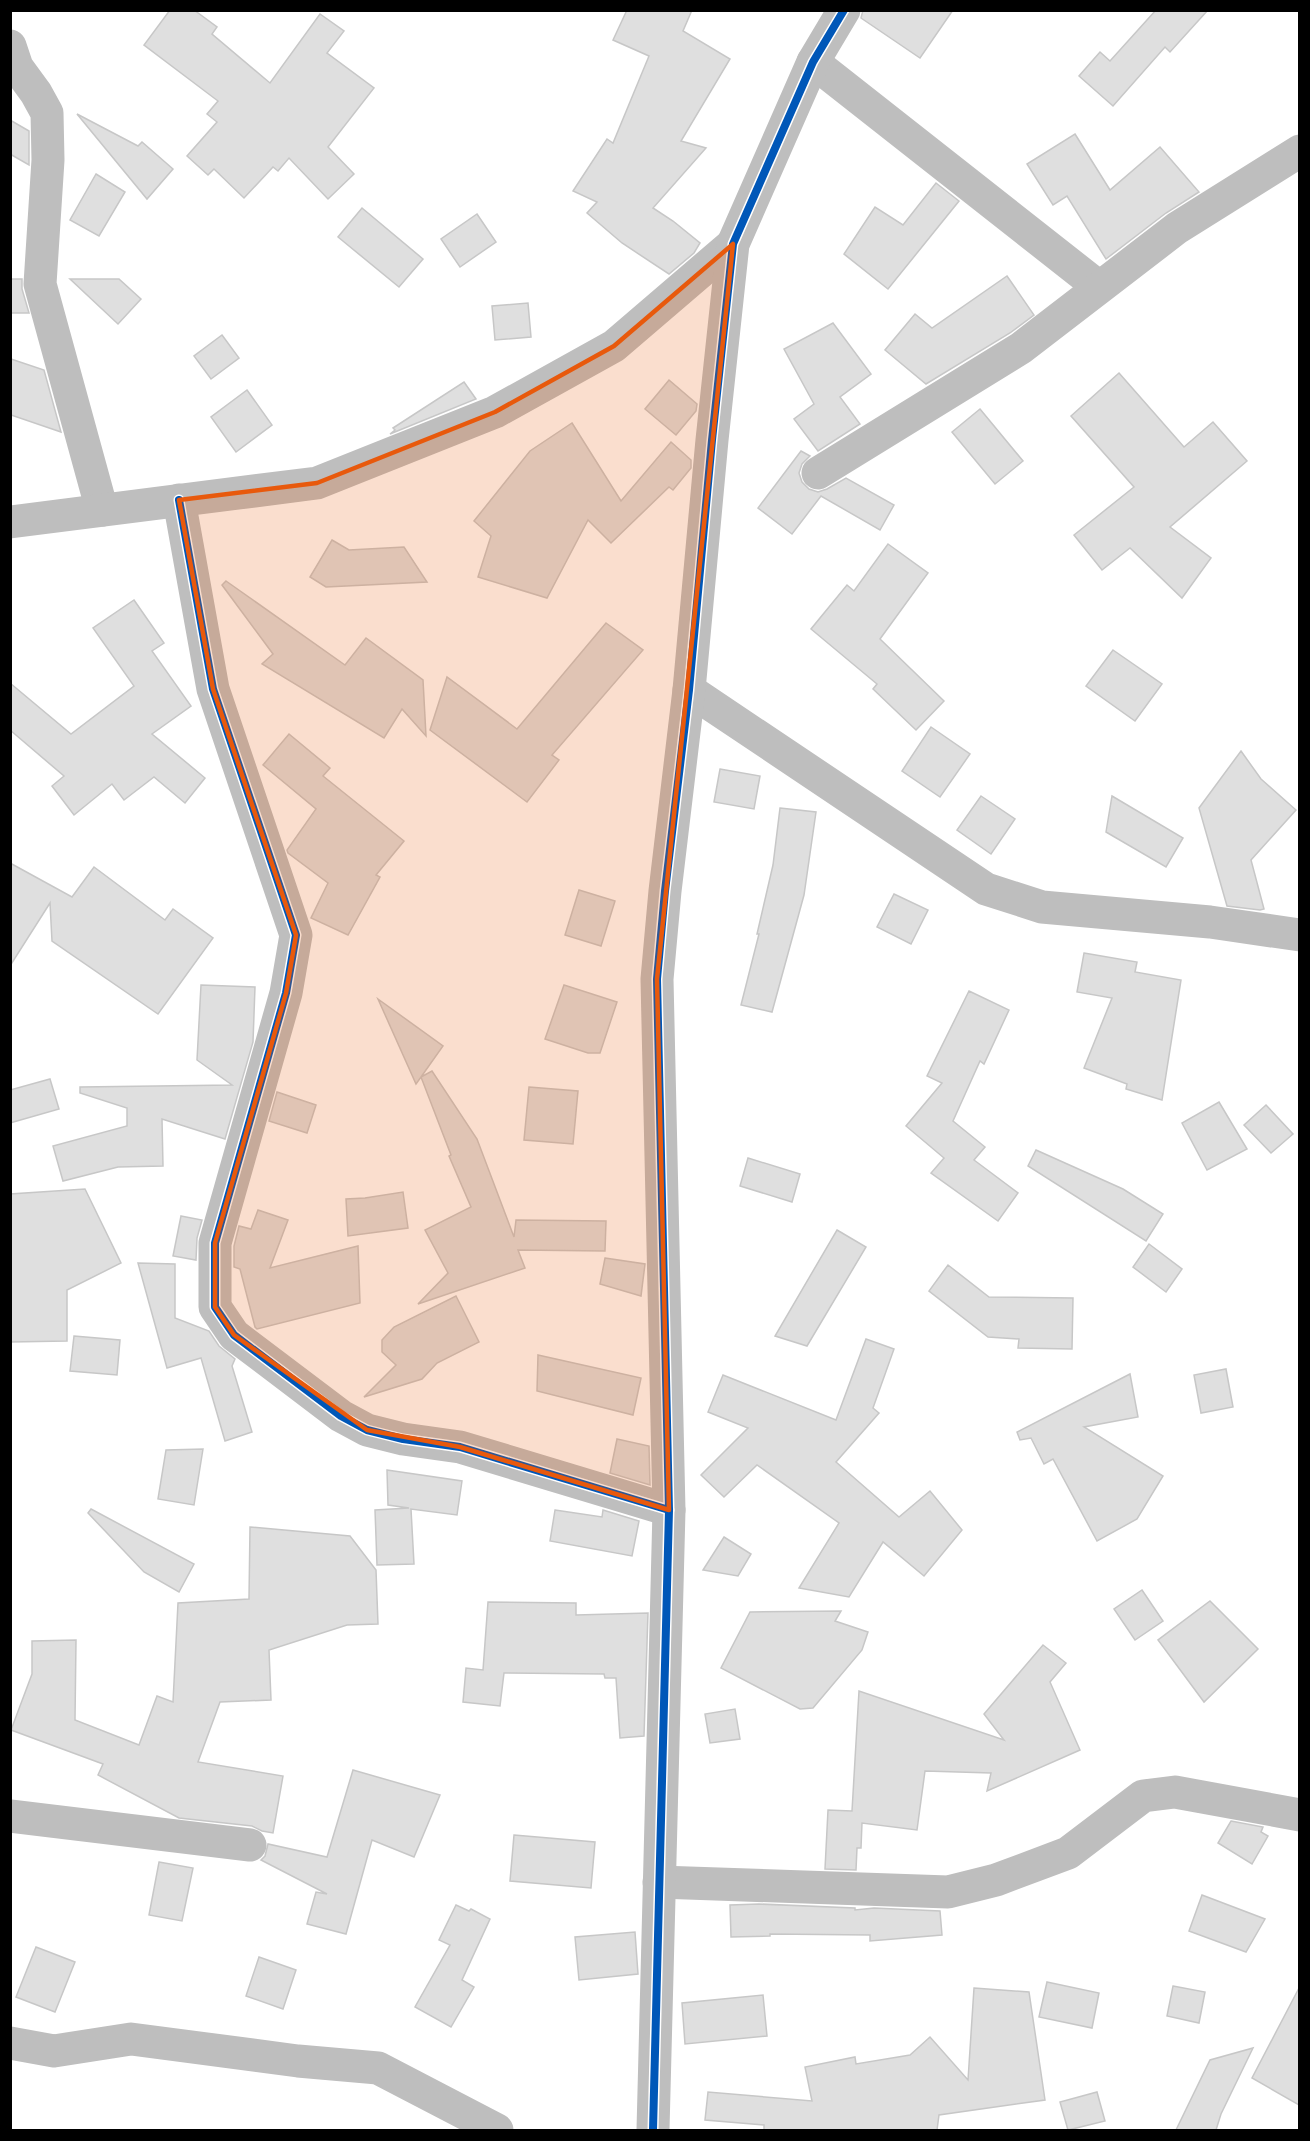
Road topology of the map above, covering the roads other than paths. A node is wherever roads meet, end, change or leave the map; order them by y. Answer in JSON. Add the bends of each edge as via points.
{"nodes":[{"id":1,"x":844,"y":10,"type":"edge"},
{"id":2,"x":10,"y":46,"type":"edge"},
{"id":3,"x":813,"y":62,"type":"junction"},
{"id":4,"x":1299,"y":151,"type":"edge"},
{"id":5,"x":733,"y":244,"type":"junction"},
{"id":6,"x":1099,"y":287,"type":"junction"},
{"id":7,"x":818,"y":473,"type":"dead end"},
{"id":8,"x":179,"y":500,"type":"junction"},
{"id":9,"x":102,"y":510,"type":"junction"},
{"id":10,"x":10,"y":522,"type":"edge"},
{"id":11,"x":689,"y":690,"type":"junction"},
{"id":12,"x":1299,"y":934,"type":"edge"},
{"id":13,"x":669,"y":1510,"type":"junction"},
{"id":14,"x":1299,"y":1815,"type":"edge"},
{"id":15,"x":10,"y":1816,"type":"edge"},
{"id":16,"x":250,"y":1845,"type":"dead end"},
{"id":17,"x":659,"y":1882,"type":"junction"},
{"id":18,"x":10,"y":2043,"type":"edge"},
{"id":19,"x":497,"y":2130,"type":"edge"},
{"id":20,"x":652,"y":2130,"type":"edge"}],
"edges":[{"from":1,"to":3,"type":"street"},
{"from":2,"to":9,"type":"street","via":[[17,67],[47,113],[40,284]]},
{"from":3,"to":5,"type":"street"},
{"from":3,"to":6,"type":"street"},
{"from":4,"to":6,"type":"street","via":[[1177,228]]},
{"from":5,"to":8,"type":"street","via":[[614,346],[495,412],[317,483]]},
{"from":5,"to":11,"type":"street"},
{"from":6,"to":7,"type":"street","via":[[1021,348]]},
{"from":8,"to":9,"type":"street"},
{"from":8,"to":13,"type":"street","via":[[213,689],[296,935],[286,993],[215,1243],[215,1307],[234,1335],[341,1416],[367,1430],[460,1447]]},
{"from":9,"to":10,"type":"street"},
{"from":11,"to":12,"type":"street","via":[[986,890],[1042,907]]},
{"from":11,"to":13,"type":"street","via":[[657,979]]},
{"from":13,"to":17,"type":"street"},
{"from":14,"to":17,"type":"street","via":[[1175,1791],[1143,1796],[1068,1853],[996,1880],[948,1892]]},
{"from":15,"to":16,"type":"street"},
{"from":17,"to":20,"type":"street"},
{"from":18,"to":19,"type":"street","via":[[54,2051],[131,2039],[378,2068]]}]}
